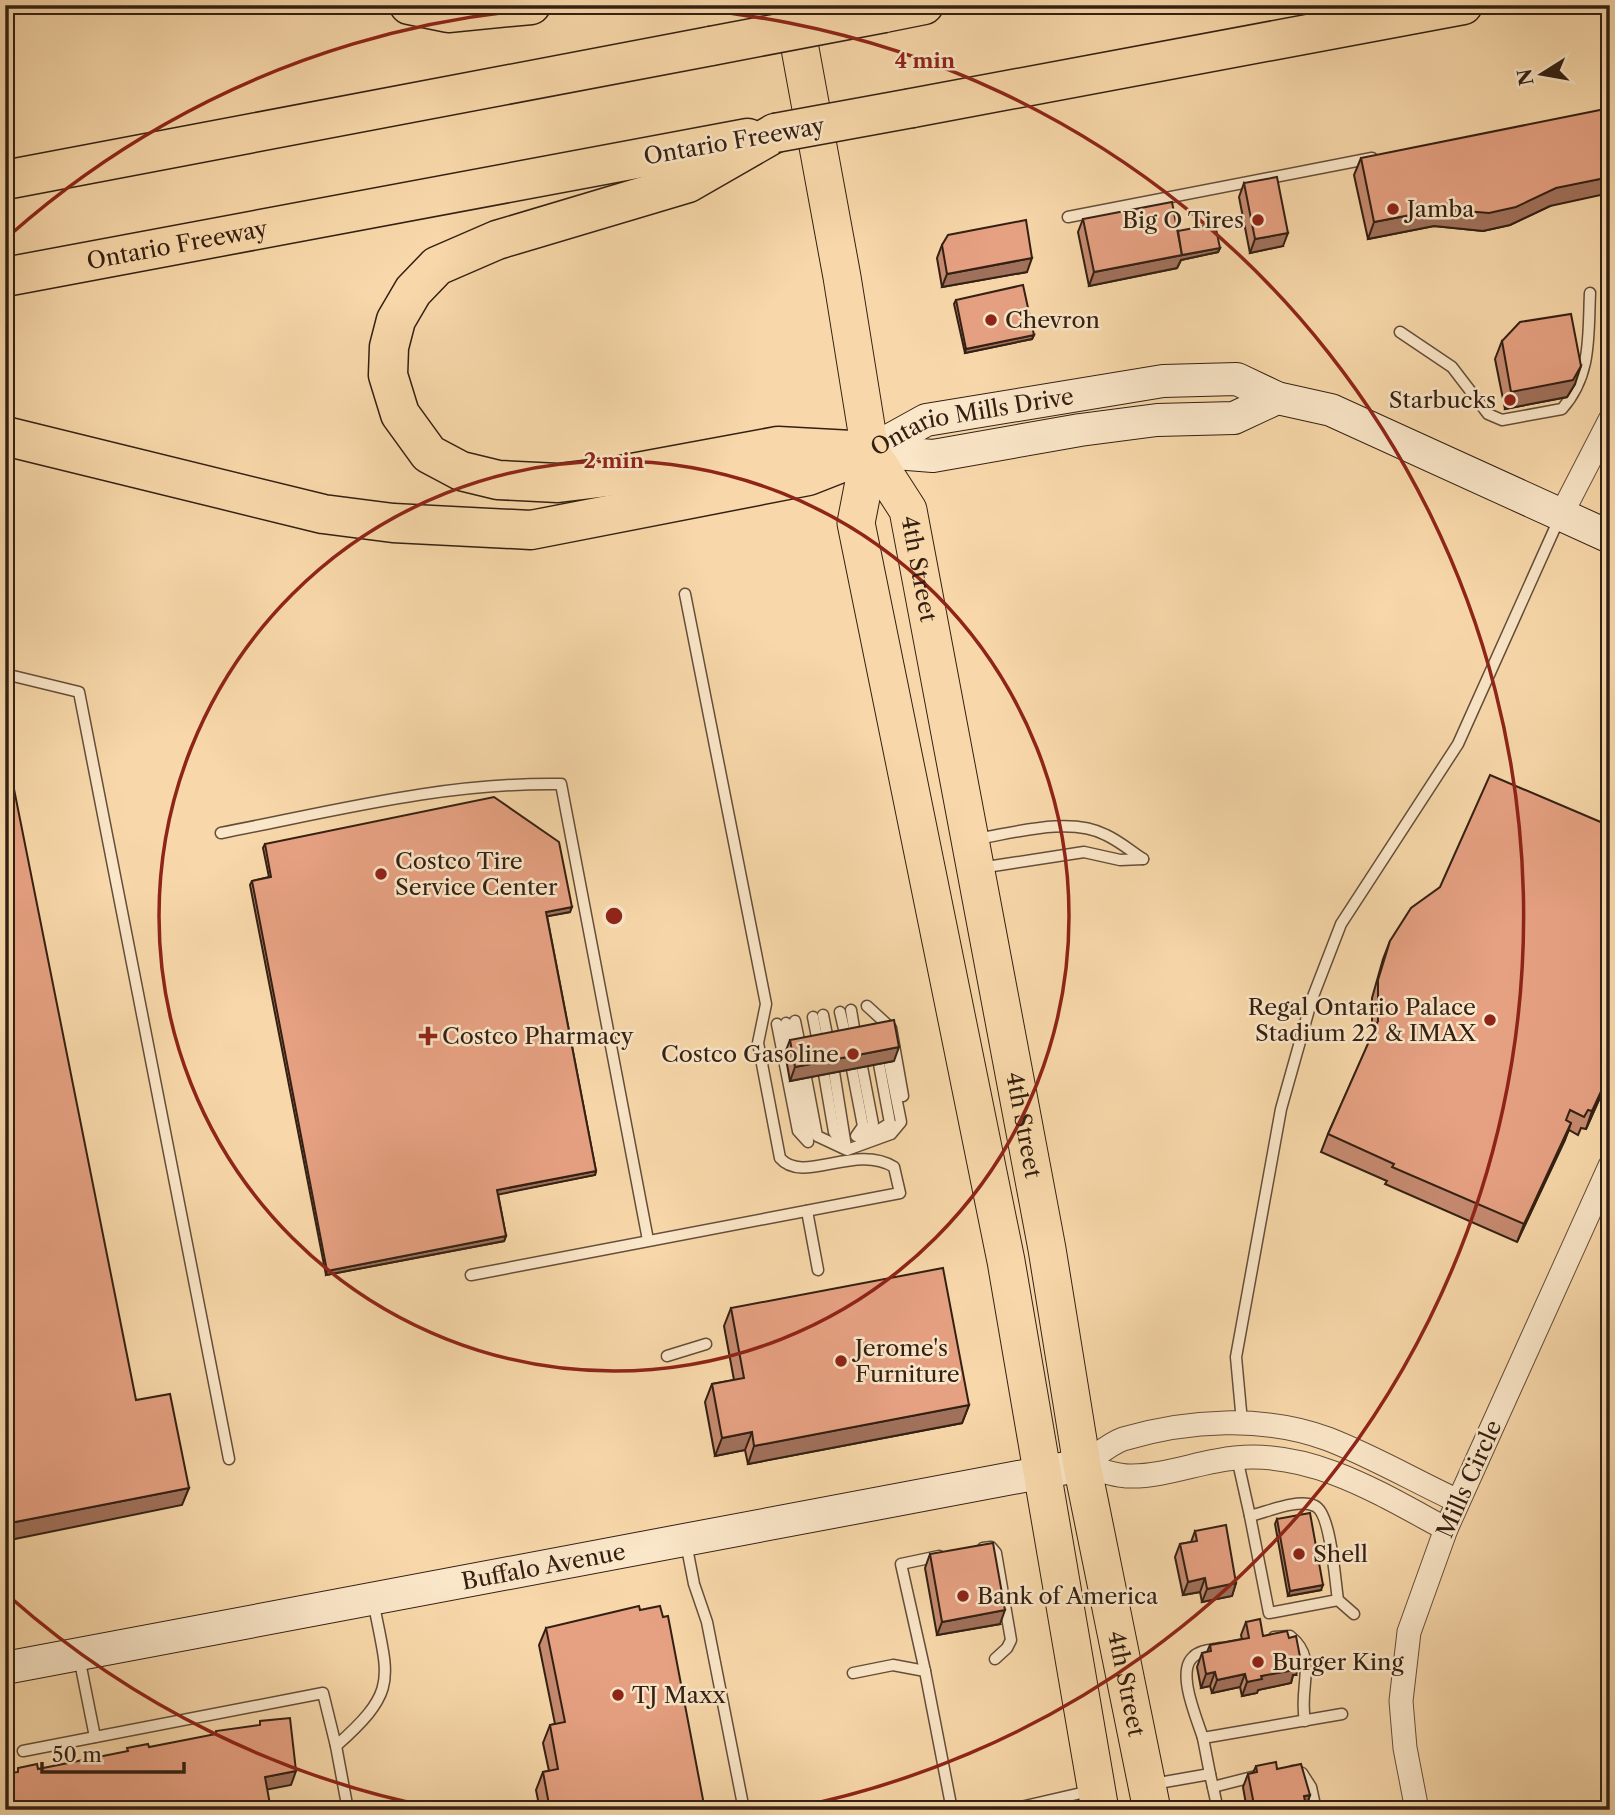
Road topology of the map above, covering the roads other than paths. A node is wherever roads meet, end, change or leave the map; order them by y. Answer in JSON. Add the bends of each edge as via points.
{"nodes":[{"id":1,"x":409,"y":5,"type":"edge"},
{"id":2,"x":531,"y":5,"type":"edge"},
{"id":3,"x":792,"y":5,"type":"edge"},
{"id":4,"x":924,"y":5,"type":"edge"},
{"id":5,"x":1463,"y":5,"type":"edge"},
{"id":6,"x":726,"y":151,"type":"junction"},
{"id":7,"x":1385,"y":156,"type":"edge"},
{"id":8,"x":5,"y":180,"type":"edge"},
{"id":9,"x":1068,"y":217,"type":"dead end"},
{"id":10,"x":5,"y":277,"type":"edge"},
{"id":11,"x":1590,"y":293,"type":"dead end"},
{"id":12,"x":1400,"y":332,"type":"dead end"},
{"id":13,"x":1610,"y":421,"type":"edge"},
{"id":14,"x":5,"y":436,"type":"edge"},
{"id":15,"x":870,"y":451,"type":"junction"},
{"id":16,"x":1561,"y":515,"type":"junction"},
{"id":17,"x":1610,"y":537,"type":"edge"},
{"id":18,"x":685,"y":594,"type":"dead end"},
{"id":19,"x":5,"y":674,"type":"edge"},
{"id":20,"x":221,"y":833,"type":"dead end"},
{"id":21,"x":972,"y":854,"type":"junction"},
{"id":22,"x":867,"y":1006,"type":"junction"},
{"id":23,"x":845,"y":1011,"type":"dead end"},
{"id":24,"x":818,"y":1016,"type":"dead end"},
{"id":25,"x":872,"y":1026,"type":"edge"},
{"id":26,"x":884,"y":1035,"type":"edge"},
{"id":27,"x":852,"y":1041,"type":"edge"},
{"id":28,"x":824,"y":1046,"type":"edge"},
{"id":29,"x":796,"y":1050,"type":"edge"},
{"id":30,"x":857,"y":1068,"type":"edge"},
{"id":31,"x":829,"y":1073,"type":"edge"},
{"id":32,"x":901,"y":1122,"type":"junction"},
{"id":33,"x":808,"y":1142,"type":"junction"},
{"id":34,"x":848,"y":1155,"type":"junction"},
{"id":35,"x":1610,"y":1166,"type":"edge"},
{"id":36,"x":807,"y":1211,"type":"junction"},
{"id":37,"x":648,"y":1240,"type":"junction"},
{"id":38,"x":818,"y":1270,"type":"dead end"},
{"id":39,"x":471,"y":1275,"type":"dead end"},
{"id":40,"x":706,"y":1344,"type":"dead end"},
{"id":41,"x":667,"y":1356,"type":"dead end"},
{"id":42,"x":1242,"y":1422,"type":"junction"},
{"id":43,"x":1237,"y":1457,"type":"junction"},
{"id":44,"x":229,"y":1459,"type":"dead end"},
{"id":45,"x":1082,"y":1465,"type":"junction"},
{"id":46,"x":1044,"y":1473,"type":"junction"},
{"id":47,"x":1458,"y":1502,"type":"junction"},
{"id":48,"x":1250,"y":1516,"type":"junction"},
{"id":49,"x":1446,"y":1529,"type":"junction"},
{"id":50,"x":686,"y":1541,"type":"junction"},
{"id":51,"x":973,"y":1550,"type":"edge"},
{"id":52,"x":949,"y":1554,"type":"edge"},
{"id":53,"x":373,"y":1600,"type":"junction"},
{"id":54,"x":1338,"y":1600,"type":"junction"},
{"id":55,"x":1354,"y":1614,"type":"dead end"},
{"id":56,"x":1267,"y":1638,"type":"edge"},
{"id":57,"x":1232,"y":1645,"type":"edge"},
{"id":58,"x":78,"y":1655,"type":"junction"},
{"id":59,"x":995,"y":1659,"type":"dead end"},
{"id":60,"x":5,"y":1668,"type":"edge"},
{"id":61,"x":925,"y":1671,"type":"junction"},
{"id":62,"x":853,"y":1672,"type":"dead end"},
{"id":63,"x":1342,"y":1714,"type":"dead end"},
{"id":64,"x":1305,"y":1721,"type":"junction"},
{"id":65,"x":95,"y":1737,"type":"junction"},
{"id":66,"x":1203,"y":1738,"type":"junction"},
{"id":67,"x":336,"y":1746,"type":"junction"},
{"id":68,"x":23,"y":1751,"type":"dead end"},
{"id":69,"x":1210,"y":1774,"type":"junction"},
{"id":70,"x":1213,"y":1787,"type":"junction"},
{"id":71,"x":1149,"y":1797,"type":"edge"},
{"id":72,"x":1098,"y":1799,"type":"edge"},
{"id":73,"x":348,"y":1810,"type":"edge"},
{"id":74,"x":744,"y":1810,"type":"edge"},
{"id":75,"x":952,"y":1810,"type":"edge"},
{"id":76,"x":1008,"y":1810,"type":"edge"},
{"id":77,"x":1218,"y":1810,"type":"edge"},
{"id":78,"x":1316,"y":1810,"type":"edge"},
{"id":79,"x":1417,"y":1810,"type":"edge"}],
"edges":[{"from":1,"to":2,"type":"highway","via":[[448,13]]},
{"from":3,"to":15,"type":"main road","name":"4th Street"},
{"from":4,"to":8,"type":"highway","bridge":true},
{"from":5,"to":6,"type":"highway","name":"Ontario Freeway","bridge":true,"via":[[775,133]]},
{"from":6,"to":10,"type":"highway","name":"Ontario Freeway"},
{"from":6,"to":15,"type":"highway","via":[[688,183],[497,240],[437,266],[413,291],[396,320],[388,375],[400,414],[429,454],[461,471],[498,481],[558,483],[605,478],[778,446]]},
{"from":7,"to":9,"type":"lane"},
{"from":11,"to":12,"type":"lane","via":[[1586,367],[1580,385],[1562,409],[1502,420],[1488,414],[1452,367]]},
{"from":13,"to":16,"type":"street"},
{"from":14,"to":15,"type":"highway","via":[[323,514],[393,523],[531,530],[808,476]]},
{"from":15,"to":16,"type":"street","name":"Ontario Mills Drive","via":[[926,420],[1163,382],[1237,379],[1277,398],[1331,410]]},
{"from":15,"to":21,"type":"main road","name":"4th Street","via":[[908,510]]},
{"from":15,"to":46,"type":"main road","name":"4th Street","via":[[856,523],[990,1178]]},
{"from":16,"to":17,"type":"street","name":"Ontario Mills Drive"},
{"from":16,"to":42,"type":"lane","via":[[1458,744],[1340,924],[1311,999],[1281,1109],[1236,1357]]},
{"from":18,"to":34,"type":"lane","via":[[766,1004],[758,1043],[780,1158],[786,1166],[799,1169]]},
{"from":19,"to":44,"type":"lane","via":[[79,692]]},
{"from":20,"to":37,"type":"lane","via":[[392,797],[503,783],[561,784]]},
{"from":21,"to":21,"type":"lane","via":[[1084,852],[1120,860],[1143,859],[1104,833],[1076,828],[1048,828]]},
{"from":21,"to":45,"type":"main road","name":"4th Street","via":[[1047,1249]]},
{"from":22,"to":25,"type":"lane"},
{"from":22,"to":26,"type":"lane"},
{"from":22,"to":32,"type":"lane","via":[[891,1028],[906,1112]]},
{"from":23,"to":27,"type":"lane"},
{"from":24,"to":28,"type":"lane"},
{"from":29,"to":33,"type":"lane","via":[[786,1023],[798,1130]]},
{"from":30,"to":34,"type":"lane","via":[[863,1126]]},
{"from":31,"to":34,"type":"lane","via":[[835,1132]]},
{"from":32,"to":34,"type":"lane","via":[[891,1135]]},
{"from":32,"to":34,"type":"lane","via":[[884,1063],[890,1122]]},
{"from":33,"to":34,"type":"lane"},
{"from":33,"to":34,"type":"lane","via":[[802,1079],[817,1136]]},
{"from":34,"to":36,"type":"lane","via":[[871,1157],[894,1167],[900,1193]]},
{"from":35,"to":47,"type":"street","name":"Mills Circle"},
{"from":36,"to":37,"type":"lane"},
{"from":36,"to":38,"type":"lane"},
{"from":37,"to":39,"type":"lane"},
{"from":40,"to":41,"type":"lane"},
{"from":42,"to":45,"type":"street","via":[[1121,1440]]},
{"from":42,"to":47,"type":"street","via":[[1328,1439]]},
{"from":43,"to":45,"type":"street","via":[[1130,1476]]},
{"from":43,"to":48,"type":"lane"},
{"from":43,"to":49,"type":"street","via":[[1324,1469]]},
{"from":45,"to":46,"type":"street","name":"Buffalo Avenue"},
{"from":45,"to":71,"type":"main road","name":"4th Street"},
{"from":46,"to":50,"type":"street","name":"Buffalo Avenue"},
{"from":46,"to":72,"type":"main road","name":"4th Street"},
{"from":47,"to":49,"type":"street","name":"Mills Circle"},
{"from":48,"to":54,"type":"lane","via":[[1300,1504],[1315,1506],[1325,1516]]},
{"from":48,"to":54,"type":"lane","via":[[1269,1614]]},
{"from":49,"to":79,"type":"street","name":"Mills Circle","via":[[1409,1632],[1402,1674],[1405,1748]]},
{"from":50,"to":53,"type":"street","name":"Buffalo Avenue"},
{"from":50,"to":74,"type":"lane"},
{"from":51,"to":59,"type":"lane","via":[[991,1548],[996,1553],[1011,1640]]},
{"from":52,"to":61,"type":"lane","via":[[901,1564]]},
{"from":53,"to":58,"type":"street","name":"Buffalo Avenue"},
{"from":53,"to":67,"type":"lane","via":[[386,1665],[385,1691],[367,1719]]},
{"from":54,"to":55,"type":"lane"},
{"from":56,"to":64,"type":"lane","via":[[1290,1636],[1302,1645],[1307,1656],[1301,1700]]},
{"from":57,"to":66,"type":"lane","via":[[1189,1659],[1185,1672]]},
{"from":58,"to":60,"type":"street","name":"Buffalo Avenue"},
{"from":58,"to":65,"type":"lane"},
{"from":61,"to":62,"type":"lane","via":[[893,1665]]},
{"from":61,"to":75,"type":"lane"},
{"from":63,"to":64,"type":"lane"},
{"from":64,"to":66,"type":"lane"},
{"from":65,"to":67,"type":"lane","via":[[323,1693]]},
{"from":65,"to":68,"type":"lane"},
{"from":66,"to":69,"type":"lane"},
{"from":67,"to":73,"type":"lane"},
{"from":69,"to":70,"type":"lane"},
{"from":69,"to":71,"type":"lane"},
{"from":70,"to":77,"type":"lane"},
{"from":70,"to":78,"type":"lane","via":[[1279,1772],[1303,1773]]},
{"from":72,"to":76,"type":"lane"}]}
